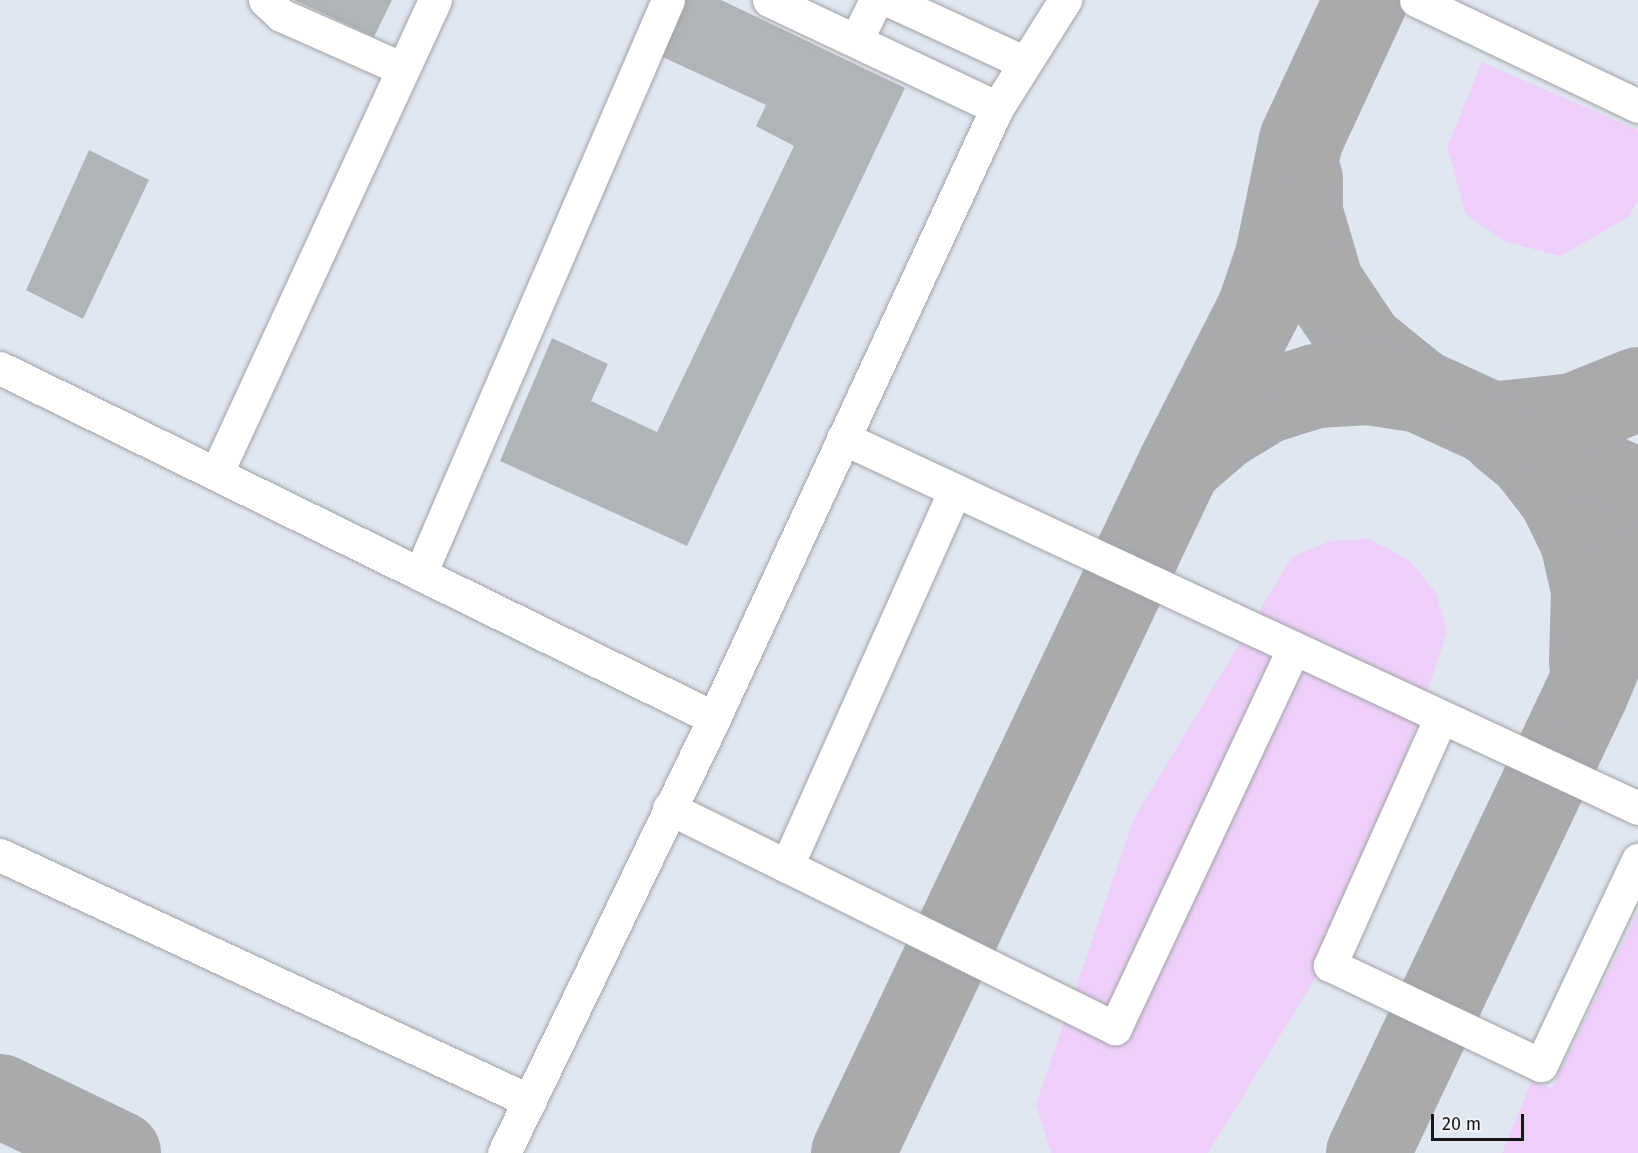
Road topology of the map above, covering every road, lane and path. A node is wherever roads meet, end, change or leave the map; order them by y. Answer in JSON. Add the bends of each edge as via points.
{"nodes":[{"id":1,"x":265,"y":0,"type":"edge"},
{"id":2,"x":435,"y":0,"type":"edge"},
{"id":3,"x":668,"y":0,"type":"edge"},
{"id":4,"x":769,"y":0,"type":"edge"},
{"id":5,"x":876,"y":0,"type":"edge"},
{"id":6,"x":889,"y":0,"type":"edge"},
{"id":7,"x":1065,"y":0,"type":"edge"},
{"id":8,"x":1416,"y":0,"type":"edge"},
{"id":9,"x":1466,"y":11,"type":"edge"},
{"id":10,"x":856,"y":40,"type":"junction"},
{"id":11,"x":1023,"y":63,"type":"junction"},
{"id":12,"x":403,"y":69,"type":"junction"},
{"id":13,"x":1638,"y":106,"type":"edge"},
{"id":14,"x":997,"y":108,"type":"junction"},
{"id":15,"x":0,"y":368,"type":"edge"},
{"id":16,"x":843,"y":438,"type":"junction"},
{"id":17,"x":216,"y":474,"type":"junction"},
{"id":18,"x":955,"y":490,"type":"junction"},
{"id":19,"x":420,"y":574,"type":"junction"},
{"id":20,"x":1294,"y":648,"type":"junction"},
{"id":21,"x":1442,"y":717,"type":"junction"},
{"id":22,"x":714,"y":718,"type":"junction"},
{"id":23,"x":669,"y":808,"type":"junction"},
{"id":24,"x":1638,"y":808,"type":"edge"},
{"id":25,"x":0,"y":855,"type":"edge"},
{"id":26,"x":1638,"y":860,"type":"edge"},
{"id":27,"x":787,"y":866,"type":"junction"},
{"id":28,"x":530,"y":1101,"type":"junction"},
{"id":29,"x":504,"y":1153,"type":"edge"}],
"edges":[{"from":1,"to":12,"type":"lane","via":[[281,15]]},
{"from":2,"to":12,"type":"lane"},
{"from":3,"to":19,"type":"lane"},
{"from":4,"to":10,"type":"lane"},
{"from":5,"to":10,"type":"lane"},
{"from":6,"to":11,"type":"lane"},
{"from":7,"to":11,"type":"lane"},
{"from":8,"to":9,"type":"lane"},
{"from":9,"to":13,"type":"lane"},
{"from":10,"to":14,"type":"lane"},
{"from":11,"to":14,"type":"lane"},
{"from":12,"to":17,"type":"lane"},
{"from":14,"to":16,"type":"lane"},
{"from":15,"to":17,"type":"lane"},
{"from":16,"to":18,"type":"lane"},
{"from":16,"to":22,"type":"lane"},
{"from":17,"to":19,"type":"lane"},
{"from":18,"to":20,"type":"lane"},
{"from":18,"to":27,"type":"lane"},
{"from":19,"to":22,"type":"lane"},
{"from":20,"to":21,"type":"lane"},
{"from":20,"to":27,"type":"lane","via":[[1115,1028]]},
{"from":21,"to":24,"type":"lane"},
{"from":21,"to":26,"type":"lane","via":[[1330,965],[1541,1065]]},
{"from":22,"to":23,"type":"lane"},
{"from":23,"to":27,"type":"lane"},
{"from":23,"to":28,"type":"lane"},
{"from":25,"to":28,"type":"lane"},
{"from":28,"to":29,"type":"lane"}]}
